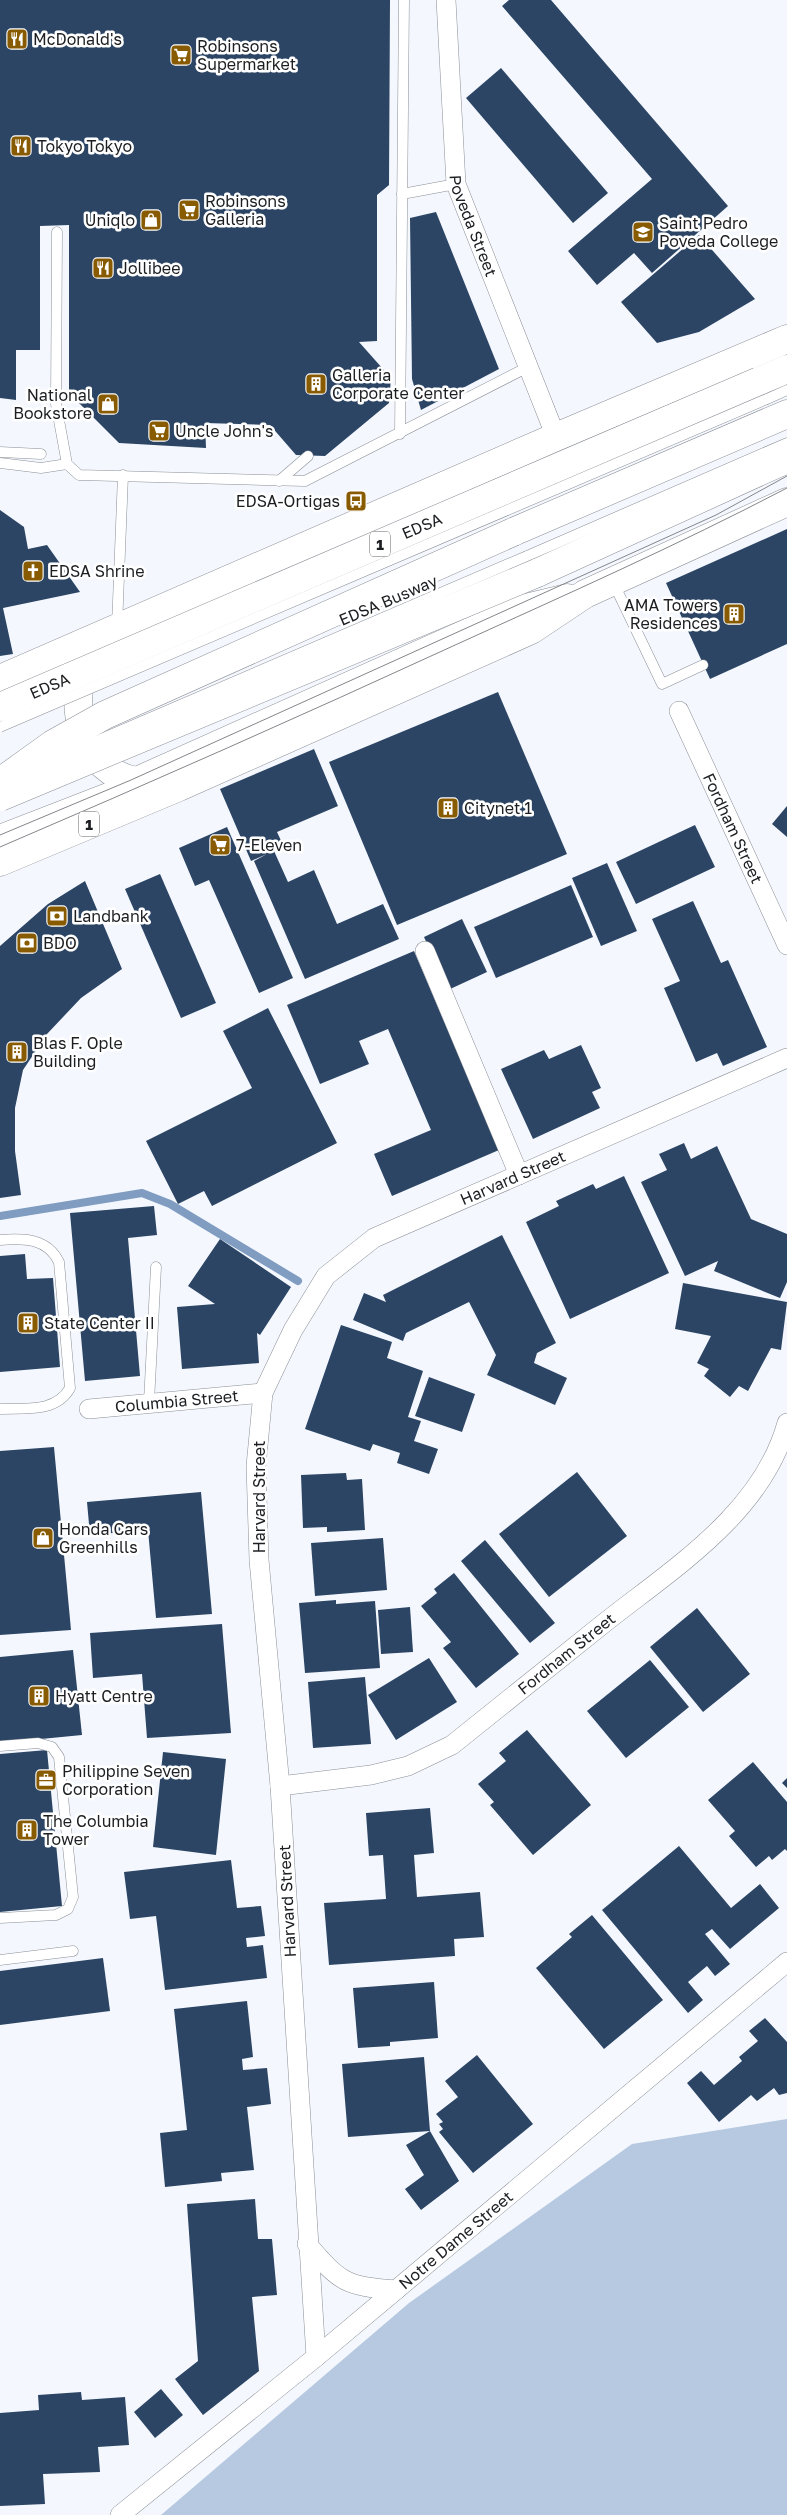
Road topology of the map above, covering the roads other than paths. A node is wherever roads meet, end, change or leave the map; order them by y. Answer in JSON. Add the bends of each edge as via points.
{"nodes":[{"id":1,"x":404,"y":0,"type":"edge"},
{"id":2,"x":446,"y":0,"type":"edge"},
{"id":3,"x":456,"y":184,"type":"junction"},
{"id":4,"x":402,"y":194,"type":"junction"},
{"id":5,"x":57,"y":232,"type":"dead end"},
{"id":6,"x":787,"y":339,"type":"edge"},
{"id":7,"x":528,"y":367,"type":"junction"},
{"id":8,"x":787,"y":369,"type":"edge"},
{"id":9,"x":787,"y":390,"type":"edge"},
{"id":10,"x":771,"y":398,"type":"edge"},
{"id":11,"x":400,"y":434,"type":"junction"},
{"id":12,"x":556,"y":437,"type":"junction"},
{"id":13,"x":787,"y":444,"type":"edge"},
{"id":14,"x":0,"y":452,"type":"edge"},
{"id":15,"x":41,"y":454,"type":"dead end"},
{"id":16,"x":308,"y":456,"type":"dead end"},
{"id":17,"x":787,"y":459,"type":"edge"},
{"id":18,"x":0,"y":463,"type":"edge"},
{"id":19,"x":67,"y":464,"type":"junction"},
{"id":20,"x":123,"y":475,"type":"junction"},
{"id":21,"x":279,"y":482,"type":"junction"},
{"id":22,"x":787,"y":502,"type":"edge"},
{"id":23,"x":532,"y":565,"type":"junction"},
{"id":24,"x":612,"y":582,"type":"junction"},
{"id":25,"x":585,"y":594,"type":"junction"},
{"id":26,"x":112,"y":632,"type":"junction"},
{"id":27,"x":703,"y":664,"type":"dead end"},
{"id":28,"x":0,"y":680,"type":"edge"},
{"id":29,"x":0,"y":707,"type":"edge"},
{"id":30,"x":678,"y":711,"type":"dead end"},
{"id":31,"x":0,"y":727,"type":"edge"},
{"id":32,"x":130,"y":780,"type":"junction"},
{"id":33,"x":0,"y":782,"type":"edge"},
{"id":34,"x":0,"y":797,"type":"edge"},
{"id":35,"x":0,"y":827,"type":"edge"},
{"id":36,"x":0,"y":839,"type":"edge"},
{"id":37,"x":0,"y":862,"type":"edge"},
{"id":38,"x":787,"y":945,"type":"edge"},
{"id":39,"x":424,"y":951,"type":"dead end"},
{"id":40,"x":787,"y":1058,"type":"edge"},
{"id":41,"x":518,"y":1175,"type":"junction"},
{"id":42,"x":0,"y":1240,"type":"edge"},
{"id":43,"x":156,"y":1267,"type":"dead end"},
{"id":44,"x":263,"y":1394,"type":"junction"},
{"id":45,"x":149,"y":1402,"type":"junction"},
{"id":46,"x":0,"y":1409,"type":"edge"},
{"id":47,"x":89,"y":1409,"type":"dead end"},
{"id":48,"x":787,"y":1423,"type":"edge"},
{"id":49,"x":0,"y":1746,"type":"edge"},
{"id":50,"x":280,"y":1786,"type":"junction"},
{"id":51,"x":0,"y":1918,"type":"edge"},
{"id":52,"x":73,"y":1951,"type":"dead end"},
{"id":53,"x":0,"y":1960,"type":"edge"},
{"id":54,"x":787,"y":1962,"type":"edge"},
{"id":55,"x":307,"y":2244,"type":"junction"},
{"id":56,"x":396,"y":2290,"type":"junction"},
{"id":57,"x":316,"y":2357,"type":"junction"},
{"id":58,"x":120,"y":2515,"type":"edge"}],
"edges":[{"from":1,"to":4,"type":"lane"},
{"from":2,"to":3,"type":"street","name":"Poveda Street"},
{"from":3,"to":4,"type":"lane"},
{"from":3,"to":7,"type":"street","name":"Poveda Street"},
{"from":4,"to":11,"type":"lane"},
{"from":5,"to":19,"type":"lane","via":[[56,404]]},
{"from":6,"to":12,"type":"highway","number":"1"},
{"from":7,"to":11,"type":"lane"},
{"from":7,"to":12,"type":"street","name":"Poveda Street"},
{"from":8,"to":10,"type":"highway","name":"EDSA","number":"1"},
{"from":9,"to":10,"type":"lane"},
{"from":10,"to":29,"type":"highway","name":"EDSA","number":"1","bridge":true},
{"from":10,"to":31,"type":"lane","bridge":true},
{"from":10,"to":33,"type":"highway","bridge":true,"via":[[512,532],[105,715],[53,744]]},
{"from":11,"to":21,"type":"lane","via":[[306,481]]},
{"from":12,"to":26,"type":"highway","number":"1"},
{"from":13,"to":23,"type":"lane","name":"EDSA Busway"},
{"from":14,"to":15,"type":"lane"},
{"from":16,"to":21,"type":"lane"},
{"from":17,"to":23,"type":"highway"},
{"from":18,"to":19,"type":"lane","via":[[41,468]]},
{"from":19,"to":20,"type":"lane","via":[[79,476]]},
{"from":20,"to":21,"type":"lane"},
{"from":20,"to":26,"type":"lane"},
{"from":22,"to":24,"type":"highway","number":"1"},
{"from":23,"to":33,"type":"lane","name":"EDSA Busway","bridge":true},
{"from":23,"to":34,"type":"highway","bridge":true},
{"from":24,"to":25,"type":"highway","number":"1"},
{"from":24,"to":27,"type":"lane","via":[[662,684]]},
{"from":25,"to":32,"type":"highway","number":"1","via":[[522,609]]},
{"from":25,"to":37,"type":"highway","number":"1","via":[[531,630],[179,787]]},
{"from":26,"to":28,"type":"highway","number":"1"},
{"from":26,"to":32,"type":"highway","via":[[91,655],[83,673],[78,692],[79,718],[95,754],[108,768]]},
{"from":30,"to":38,"type":"street","name":"Fordham Street"},
{"from":32,"to":35,"type":"highway","number":"1"},
{"from":32,"to":36,"type":"highway","number":"1","via":[[129,789]]},
{"from":39,"to":41,"type":"street"},
{"from":40,"to":41,"type":"street","name":"Harvard Street"},
{"from":41,"to":44,"type":"street","name":"Harvard Street","via":[[374,1238],[326,1276],[293,1330]]},
{"from":42,"to":46,"type":"lane","via":[[22,1238],[42,1244],[53,1250],[59,1262],[70,1388],[58,1402],[42,1408]]},
{"from":43,"to":45,"type":"lane"},
{"from":44,"to":45,"type":"street","name":"Columbia Street"},
{"from":44,"to":50,"type":"street","name":"Harvard Street","via":[[256,1466],[259,1560]]},
{"from":45,"to":47,"type":"street","name":"Columbia Street"},
{"from":48,"to":50,"type":"street","name":"Fordham Street","via":[[752,1493],[732,1517],[686,1558],[452,1745],[408,1766],[371,1775]]},
{"from":49,"to":51,"type":"lane","via":[[38,1743],[52,1747],[60,1757],[73,1898],[68,1909],[56,1915]]},
{"from":50,"to":55,"type":"street","name":"Harvard Street"},
{"from":52,"to":53,"type":"lane"},
{"from":54,"to":56,"type":"street","name":"Notre Dame Street"},
{"from":55,"to":56,"type":"street","via":[[331,2272],[346,2282],[365,2288]]},
{"from":55,"to":57,"type":"street","name":"Harvard Street"},
{"from":56,"to":57,"type":"street","name":"Notre Dame Street"},
{"from":57,"to":58,"type":"street","name":"Notre Dame Street"}]}
